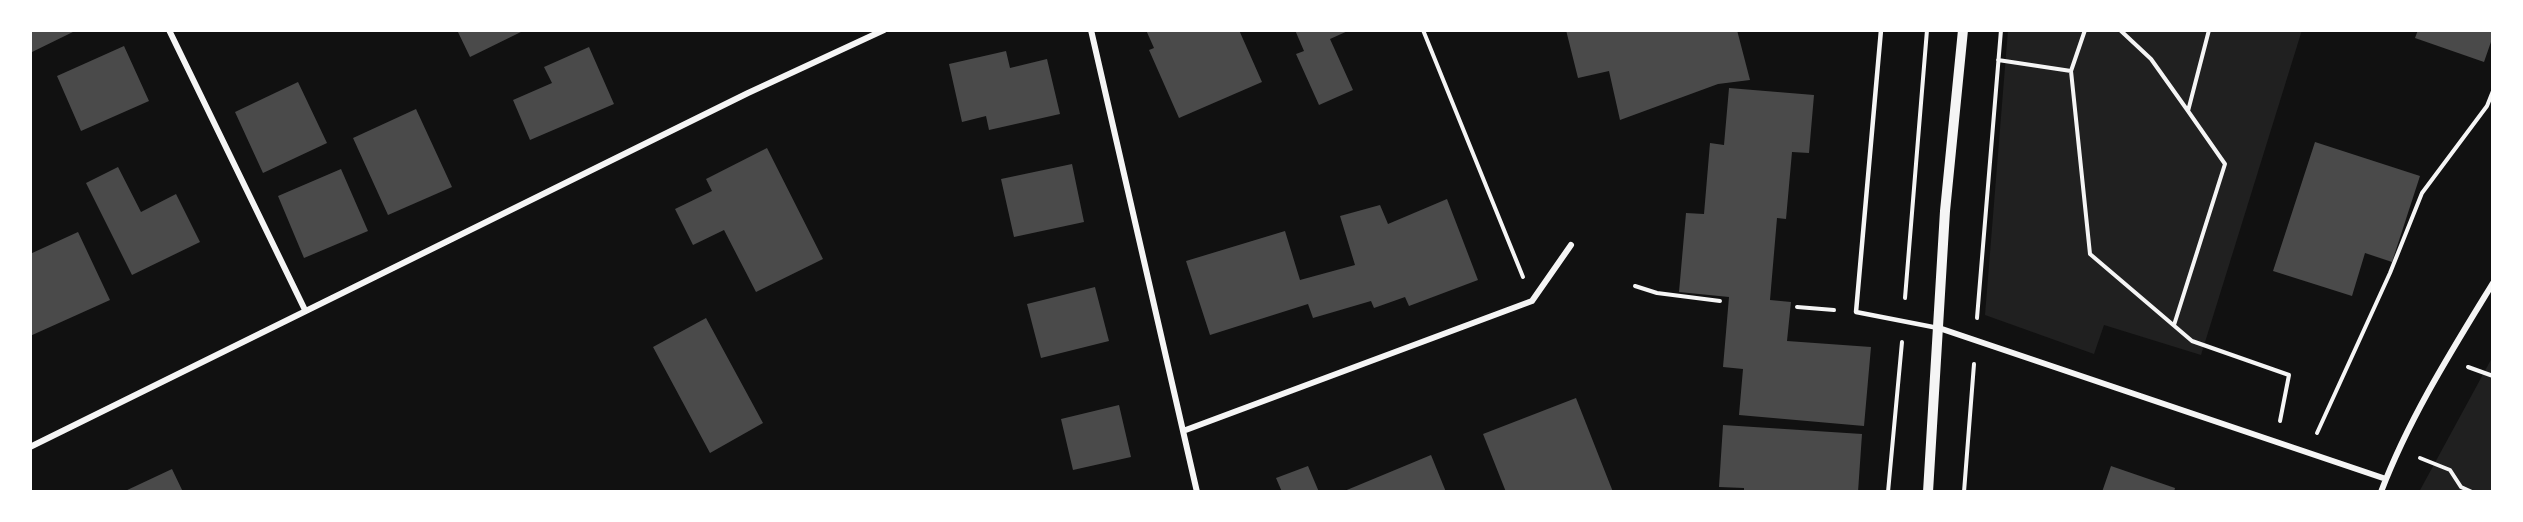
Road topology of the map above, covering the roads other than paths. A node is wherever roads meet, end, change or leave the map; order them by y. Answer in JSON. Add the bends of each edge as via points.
{"nodes":[{"id":1,"x":169,"y":30,"type":"edge"},
{"id":2,"x":884,"y":30,"type":"edge"},
{"id":3,"x":1091,"y":30,"type":"edge"},
{"id":4,"x":1881,"y":30,"type":"edge"},
{"id":5,"x":1963,"y":30,"type":"edge"},
{"id":6,"x":1570,"y":245,"type":"dead end"},
{"id":7,"x":2493,"y":283,"type":"edge"},
{"id":8,"x":305,"y":310,"type":"junction"},
{"id":9,"x":1939,"y":328,"type":"junction"},
{"id":10,"x":1183,"y":431,"type":"junction"},
{"id":11,"x":30,"y":447,"type":"edge"},
{"id":12,"x":2386,"y":479,"type":"junction"},
{"id":13,"x":1197,"y":492,"type":"edge"},
{"id":14,"x":1928,"y":492,"type":"edge"},
{"id":15,"x":2381,"y":492,"type":"edge"}],
"edges":[{"from":1,"to":8,"type":"street"},
{"from":2,"to":8,"type":"street"},
{"from":3,"to":10,"type":"street"},
{"from":4,"to":9,"type":"lane","via":[[1856,312]]},
{"from":5,"to":9,"type":"street","via":[[1945,211]]},
{"from":6,"to":10,"type":"street","via":[[1532,301]]},
{"from":7,"to":12,"type":"street","via":[[2447,359]]},
{"from":8,"to":11,"type":"street"},
{"from":9,"to":12,"type":"street"},
{"from":9,"to":14,"type":"street"},
{"from":10,"to":13,"type":"street"},
{"from":12,"to":15,"type":"street"}]}
